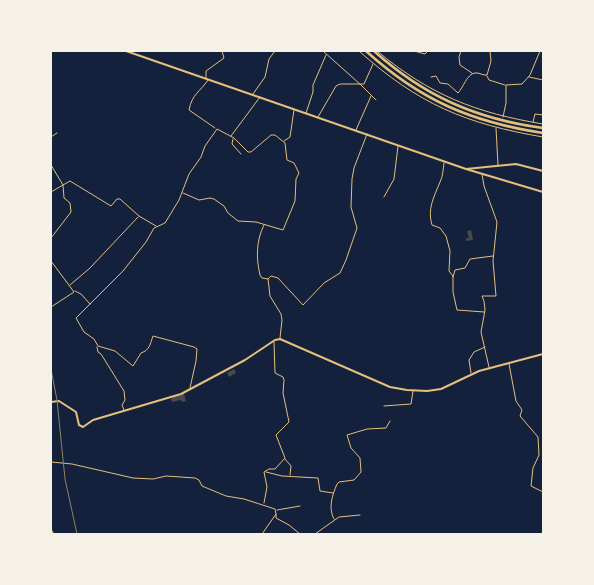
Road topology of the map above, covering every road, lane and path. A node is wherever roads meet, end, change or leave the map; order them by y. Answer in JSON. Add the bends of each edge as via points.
{"nodes":[{"id":1,"x":128,"y":51,"type":"edge"},
{"id":2,"x":222,"y":51,"type":"edge"},
{"id":3,"x":275,"y":51,"type":"edge"},
{"id":4,"x":323,"y":51,"type":"edge"},
{"id":5,"x":359,"y":51,"type":"edge"},
{"id":6,"x":366,"y":51,"type":"edge"},
{"id":7,"x":414,"y":51,"type":"edge"},
{"id":8,"x":428,"y":51,"type":"edge"},
{"id":9,"x":461,"y":51,"type":"edge"},
{"id":10,"x":490,"y":51,"type":"edge"},
{"id":11,"x":540,"y":51,"type":"edge"},
{"id":12,"x":377,"y":52,"type":"edge"},
{"id":13,"x":326,"y":54,"type":"junction"},
{"id":14,"x":538,"y":56,"type":"junction"},
{"id":15,"x":543,"y":58,"type":"edge"},
{"id":16,"x":373,"y":64,"type":"junction"},
{"id":17,"x":473,"y":73,"type":"junction"},
{"id":18,"x":487,"y":75,"type":"junction"},
{"id":19,"x":528,"y":77,"type":"junction"},
{"id":20,"x":207,"y":78,"type":"junction"},
{"id":21,"x":431,"y":78,"type":"dead end"},
{"id":22,"x":543,"y":80,"type":"edge"},
{"id":23,"x":361,"y":85,"type":"junction"},
{"id":24,"x":506,"y":85,"type":"junction"},
{"id":25,"x":253,"y":94,"type":"junction"},
{"id":26,"x":372,"y":96,"type":"junction"},
{"id":27,"x":260,"y":97,"type":"junction"},
{"id":28,"x":376,"y":100,"type":"dead end"},
{"id":29,"x":295,"y":109,"type":"junction"},
{"id":30,"x":306,"y":113,"type":"junction"},
{"id":31,"x":543,"y":115,"type":"edge"},
{"id":32,"x":318,"y":117,"type":"junction"},
{"id":33,"x":503,"y":117,"type":"junction"},
{"id":34,"x":533,"y":122,"type":"junction"},
{"id":35,"x":543,"y":124,"type":"edge"},
{"id":36,"x":496,"y":128,"type":"junction"},
{"id":37,"x":543,"y":128,"type":"edge"},
{"id":38,"x":216,"y":129,"type":"junction"},
{"id":39,"x":356,"y":130,"type":"junction"},
{"id":40,"x":57,"y":133,"type":"dead end"},
{"id":41,"x":367,"y":134,"type":"junction"},
{"id":42,"x":543,"y":135,"type":"edge"},
{"id":43,"x":230,"y":136,"type":"junction"},
{"id":44,"x":51,"y":137,"type":"edge"},
{"id":45,"x":234,"y":138,"type":"junction"},
{"id":46,"x":284,"y":141,"type":"junction"},
{"id":47,"x":398,"y":145,"type":"junction"},
{"id":48,"x":241,"y":154,"type":"dead end"},
{"id":49,"x":445,"y":161,"type":"junction"},
{"id":50,"x":51,"y":165,"type":"edge"},
{"id":51,"x":498,"y":165,"type":"junction"},
{"id":52,"x":466,"y":168,"type":"junction"},
{"id":53,"x":543,"y":171,"type":"edge"},
{"id":54,"x":482,"y":174,"type":"junction"},
{"id":55,"x":63,"y":185,"type":"junction"},
{"id":56,"x":51,"y":192,"type":"edge"},
{"id":57,"x":543,"y":192,"type":"edge"},
{"id":58,"x":183,"y":193,"type":"junction"},
{"id":59,"x":384,"y":197,"type":"dead end"},
{"id":60,"x":139,"y":216,"type":"junction"},
{"id":61,"x":265,"y":225,"type":"junction"},
{"id":62,"x":156,"y":226,"type":"junction"},
{"id":63,"x":51,"y":238,"type":"edge"},
{"id":64,"x":494,"y":256,"type":"junction"},
{"id":65,"x":51,"y":261,"type":"edge"},
{"id":66,"x":453,"y":277,"type":"junction"},
{"id":67,"x":268,"y":279,"type":"junction"},
{"id":68,"x":70,"y":285,"type":"junction"},
{"id":69,"x":74,"y":290,"type":"junction"},
{"id":70,"x":90,"y":305,"type":"junction"},
{"id":71,"x":51,"y":306,"type":"edge"},
{"id":72,"x":484,"y":312,"type":"junction"},
{"id":73,"x":280,"y":339,"type":"junction"},
{"id":74,"x":274,"y":341,"type":"junction"},
{"id":75,"x":98,"y":346,"type":"junction"},
{"id":76,"x":485,"y":347,"type":"junction"},
{"id":77,"x":543,"y":354,"type":"edge"},
{"id":78,"x":509,"y":363,"type":"junction"},
{"id":79,"x":489,"y":368,"type":"junction"},
{"id":80,"x":471,"y":374,"type":"junction"},
{"id":81,"x":190,"y":389,"type":"junction"},
{"id":82,"x":414,"y":391,"type":"junction"},
{"id":83,"x":51,"y":402,"type":"edge"},
{"id":84,"x":384,"y":406,"type":"dead end"},
{"id":85,"x":125,"y":410,"type":"junction"},
{"id":86,"x":390,"y":421,"type":"dead end"},
{"id":87,"x":285,"y":458,"type":"junction"},
{"id":88,"x":51,"y":462,"type":"edge"},
{"id":89,"x":264,"y":472,"type":"junction"},
{"id":90,"x":290,"y":476,"type":"junction"},
{"id":91,"x":543,"y":492,"type":"edge"},
{"id":92,"x":334,"y":493,"type":"junction"},
{"id":93,"x":263,"y":504,"type":"junction"},
{"id":94,"x":300,"y":506,"type":"dead end"},
{"id":95,"x":276,"y":510,"type":"junction"},
{"id":96,"x":276,"y":514,"type":"junction"},
{"id":97,"x":360,"y":515,"type":"dead end"},
{"id":98,"x":334,"y":520,"type":"junction"},
{"id":99,"x":51,"y":530,"type":"edge"},
{"id":100,"x":53,"y":534,"type":"edge"},
{"id":101,"x":262,"y":534,"type":"edge"},
{"id":102,"x":300,"y":534,"type":"edge"},
{"id":103,"x":315,"y":534,"type":"edge"}],
"edges":[{"from":1,"to":20,"type":"main road"},
{"from":2,"to":20,"type":"street","via":[[224,58],[206,71]]},
{"from":3,"to":25,"type":"street","via":[[269,59],[265,77]]},
{"from":4,"to":13,"type":"street"},
{"from":5,"to":16,"type":"street"},
{"from":6,"to":42,"type":"highway","via":[[388,72],[454,110],[492,124]]},
{"from":7,"to":8,"type":"street","via":[[425,54]]},
{"from":9,"to":17,"type":"street","via":[[460,65]]},
{"from":10,"to":18,"type":"street"},
{"from":11,"to":14,"type":"street"},
{"from":12,"to":33,"type":"street","via":[[450,99]]},
{"from":12,"to":37,"type":"highway","via":[[414,83],[441,99],[491,117]]},
{"from":13,"to":23,"type":"street"},
{"from":13,"to":30,"type":"street"},
{"from":14,"to":15,"type":"street"},
{"from":14,"to":19,"type":"street"},
{"from":16,"to":23,"type":"street"},
{"from":16,"to":36,"type":"street","via":[[398,84],[449,112]]},
{"from":17,"to":18,"type":"street"},
{"from":17,"to":21,"type":"street","via":[[458,93],[448,84],[440,83],[436,76]]},
{"from":18,"to":24,"type":"street","via":[[489,80]]},
{"from":19,"to":22,"type":"street"},
{"from":19,"to":24,"type":"street","via":[[522,84]]},
{"from":20,"to":25,"type":"main road"},
{"from":20,"to":38,"type":"street","via":[[194,95],[189,110]]},
{"from":23,"to":26,"type":"street"},
{"from":23,"to":32,"type":"street","via":[[336,86]]},
{"from":24,"to":33,"type":"street"},
{"from":25,"to":27,"type":"main road"},
{"from":26,"to":28,"type":"street"},
{"from":26,"to":39,"type":"street"},
{"from":27,"to":29,"type":"main road"},
{"from":27,"to":43,"type":"street"},
{"from":29,"to":30,"type":"main road"},
{"from":29,"to":46,"type":"street","via":[[290,136]]},
{"from":30,"to":32,"type":"main road"},
{"from":31,"to":34,"type":"street","via":[[535,114]]},
{"from":32,"to":39,"type":"main road"},
{"from":33,"to":34,"type":"street"},
{"from":34,"to":35,"type":"street"},
{"from":36,"to":42,"type":"street"},
{"from":36,"to":51,"type":"street"},
{"from":38,"to":43,"type":"street"},
{"from":38,"to":58,"type":"street","via":[[189,174]]},
{"from":39,"to":41,"type":"main road"},
{"from":40,"to":44,"type":"street"},
{"from":41,"to":47,"type":"main road"},
{"from":41,"to":67,"type":"street","via":[[352,179],[351,207],[357,228],[340,273],[324,283],[303,305],[278,278],[271,276]]},
{"from":43,"to":45,"type":"street"},
{"from":45,"to":46,"type":"street","via":[[248,152],[271,136]]},
{"from":45,"to":48,"type":"street","via":[[232,144]]},
{"from":46,"to":61,"type":"street","via":[[287,160],[294,163],[299,173],[295,201],[283,230]]},
{"from":47,"to":49,"type":"main road"},
{"from":47,"to":59,"type":"street","via":[[394,179]]},
{"from":49,"to":52,"type":"main road"},
{"from":49,"to":66,"type":"street","via":[[433,197],[431,219],[432,225],[440,228],[446,236],[450,251],[449,271]]},
{"from":50,"to":55,"type":"street"},
{"from":51,"to":52,"type":"main road"},
{"from":51,"to":53,"type":"main road","via":[[524,165]]},
{"from":52,"to":54,"type":"main road"},
{"from":54,"to":57,"type":"main road"},
{"from":54,"to":64,"type":"street","via":[[497,222]]},
{"from":55,"to":56,"type":"street"},
{"from":55,"to":60,"type":"street","via":[[70,181],[111,206],[120,200]]},
{"from":55,"to":63,"type":"street","via":[[64,198],[70,202],[71,212]]},
{"from":58,"to":61,"type":"street","via":[[199,200],[214,199],[238,221]]},
{"from":58,"to":62,"type":"street","via":[[165,223]]},
{"from":60,"to":62,"type":"street"},
{"from":60,"to":68,"type":"street"},
{"from":61,"to":67,"type":"street","via":[[257,248],[260,275]]},
{"from":62,"to":70,"type":"street","via":[[123,271]]},
{"from":64,"to":66,"type":"street","via":[[470,259],[465,268],[454,270]]},
{"from":64,"to":72,"type":"street","via":[[496,296],[482,296]]},
{"from":65,"to":68,"type":"street"},
{"from":66,"to":72,"type":"street","via":[[458,310]]},
{"from":67,"to":73,"type":"street","via":[[270,296],[281,314]]},
{"from":68,"to":69,"type":"street"},
{"from":69,"to":70,"type":"street","via":[[82,294]]},
{"from":69,"to":71,"type":"street","via":[[73,294]]},
{"from":70,"to":75,"type":"street","via":[[76,318]]},
{"from":72,"to":76,"type":"street","via":[[481,332]]},
{"from":73,"to":74,"type":"main road"},
{"from":73,"to":82,"type":"main road","via":[[390,386]]},
{"from":74,"to":81,"type":"main road","via":[[246,360]]},
{"from":74,"to":87,"type":"street","via":[[275,373],[284,380],[283,393],[289,422],[276,435]]},
{"from":75,"to":81,"type":"street","via":[[119,354],[133,366],[140,353],[150,346],[153,336],[191,346],[197,349]]},
{"from":75,"to":85,"type":"street","via":[[98,352],[124,391],[122,404]]},
{"from":76,"to":79,"type":"street"},
{"from":76,"to":80,"type":"street","via":[[474,352],[469,360]]},
{"from":77,"to":78,"type":"main road"},
{"from":78,"to":79,"type":"main road"},
{"from":78,"to":91,"type":"street","via":[[516,401],[522,410],[520,416],[538,437],[539,454],[530,486]]},
{"from":79,"to":80,"type":"main road"},
{"from":80,"to":82,"type":"main road","via":[[441,389]]},
{"from":81,"to":85,"type":"main road"},
{"from":82,"to":84,"type":"street","via":[[411,404]]},
{"from":83,"to":85,"type":"main road","via":[[59,401],[76,412],[79,425],[83,427],[93,420]]},
{"from":86,"to":92,"type":"street","via":[[386,428],[347,435],[351,448],[360,458],[361,472],[354,480],[339,482]]},
{"from":87,"to":89,"type":"street","via":[[275,469]]},
{"from":87,"to":90,"type":"street","via":[[291,466]]},
{"from":88,"to":93,"type":"street","via":[[133,478],[195,478],[202,486],[222,495]]},
{"from":89,"to":90,"type":"street"},
{"from":89,"to":93,"type":"street","via":[[267,487]]},
{"from":90,"to":92,"type":"street","via":[[318,478],[320,491]]},
{"from":92,"to":98,"type":"street","via":[[331,506]]},
{"from":93,"to":95,"type":"street"},
{"from":94,"to":95,"type":"street"},
{"from":95,"to":96,"type":"street"},
{"from":96,"to":101,"type":"street"},
{"from":96,"to":102,"type":"street","via":[[276,518]]},
{"from":97,"to":98,"type":"street"},
{"from":98,"to":103,"type":"street"},
{"from":99,"to":100,"type":"main road"}]}
